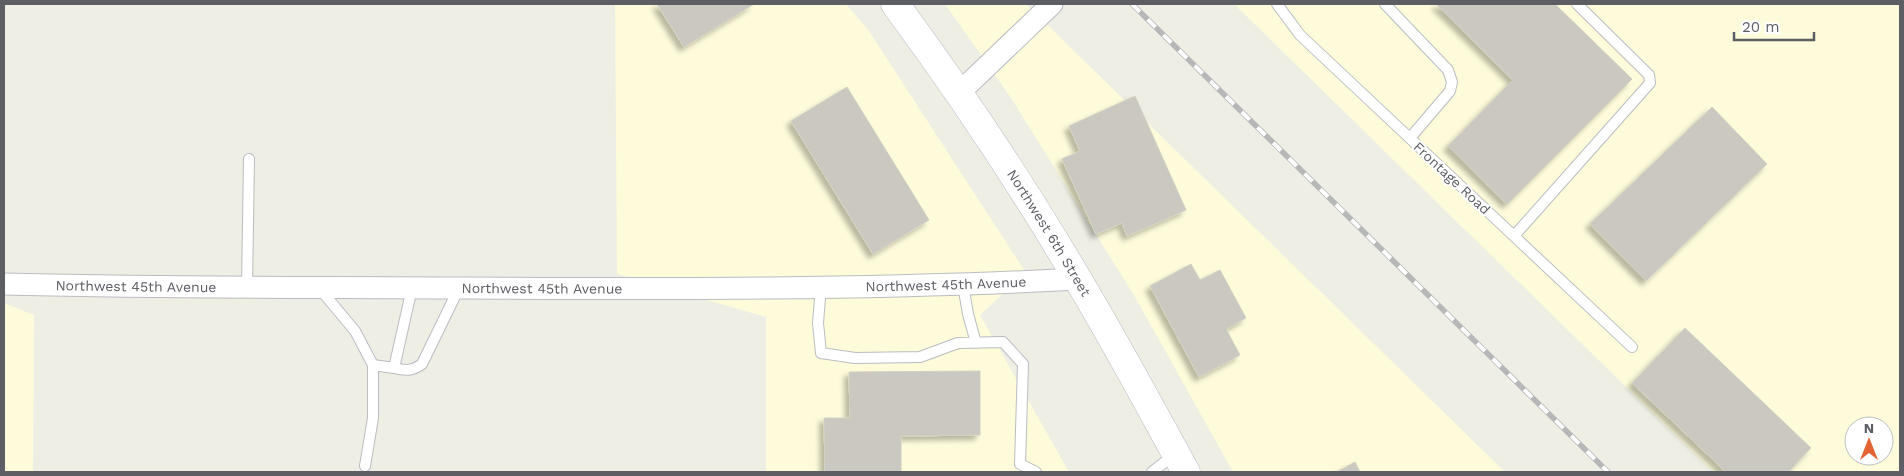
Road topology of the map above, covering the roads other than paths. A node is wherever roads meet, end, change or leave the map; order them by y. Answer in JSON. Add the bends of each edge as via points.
{"nodes":[{"id":1,"x":895,"y":4,"type":"edge"},
{"id":2,"x":1052,"y":4,"type":"edge"},
{"id":3,"x":1386,"y":4,"type":"edge"},
{"id":4,"x":1576,"y":4,"type":"edge"},
{"id":5,"x":1279,"y":5,"type":"edge"},
{"id":6,"x":959,"y":94,"type":"junction"},
{"id":7,"x":1410,"y":138,"type":"junction"},
{"id":8,"x":249,"y":159,"type":"dead end"},
{"id":9,"x":1514,"y":236,"type":"junction"},
{"id":10,"x":1078,"y":279,"type":"junction"},
{"id":11,"x":4,"y":284,"type":"edge"},
{"id":12,"x":963,"y":285,"type":"junction"},
{"id":13,"x":821,"y":286,"type":"junction"},
{"id":14,"x":247,"y":287,"type":"junction"},
{"id":15,"x":319,"y":288,"type":"junction"},
{"id":16,"x":412,"y":288,"type":"junction"},
{"id":17,"x":459,"y":288,"type":"junction"},
{"id":18,"x":976,"y":343,"type":"junction"},
{"id":19,"x":1632,"y":347,"type":"dead end"},
{"id":20,"x":373,"y":365,"type":"junction"},
{"id":21,"x":394,"y":368,"type":"junction"},
{"id":22,"x":1181,"y":463,"type":"edge"},
{"id":23,"x":365,"y":466,"type":"dead end"},
{"id":24,"x":1036,"y":472,"type":"edge"},
{"id":25,"x":1152,"y":472,"type":"edge"}],
"edges":[{"from":1,"to":6,"type":"main road","name":"Northwest 6th Street"},
{"from":2,"to":6,"type":"street"},
{"from":3,"to":7,"type":"lane","via":[[1448,70],[1452,82],[1450,91]]},
{"from":4,"to":9,"type":"lane","via":[[1649,75],[1650,83]]},
{"from":5,"to":7,"type":"lane","name":"Frontage Road","via":[[1300,35]]},
{"from":6,"to":10,"type":"main road","name":"Northwest 6th Street"},
{"from":7,"to":9,"type":"lane","name":"Frontage Road"},
{"from":8,"to":14,"type":"lane"},
{"from":9,"to":19,"type":"lane","name":"Frontage Road"},
{"from":10,"to":12,"type":"street","name":"Northwest 45th Avenue"},
{"from":10,"to":22,"type":"main road","name":"Northwest 6th Street"},
{"from":11,"to":14,"type":"street","name":"Northwest 45th Avenue"},
{"from":12,"to":13,"type":"street","name":"Northwest 45th Avenue"},
{"from":12,"to":18,"type":"lane"},
{"from":13,"to":17,"type":"street","name":"Northwest 45th Avenue"},
{"from":13,"to":18,"type":"lane","via":[[818,322],[821,353],[856,358],[920,357],[958,344]]},
{"from":14,"to":15,"type":"street","name":"Northwest 45th Avenue"},
{"from":15,"to":16,"type":"street","name":"Northwest 45th Avenue"},
{"from":15,"to":20,"type":"lane","via":[[355,332]]},
{"from":16,"to":17,"type":"street","name":"Northwest 45th Avenue"},
{"from":16,"to":21,"type":"lane"},
{"from":17,"to":21,"type":"lane","via":[[422,364],[406,371]]},
{"from":18,"to":24,"type":"lane","via":[[1003,342],[1023,364],[1020,464]]},
{"from":20,"to":21,"type":"lane"},
{"from":20,"to":23,"type":"lane","via":[[373,418]]},
{"from":22,"to":25,"type":"lane"}]}
